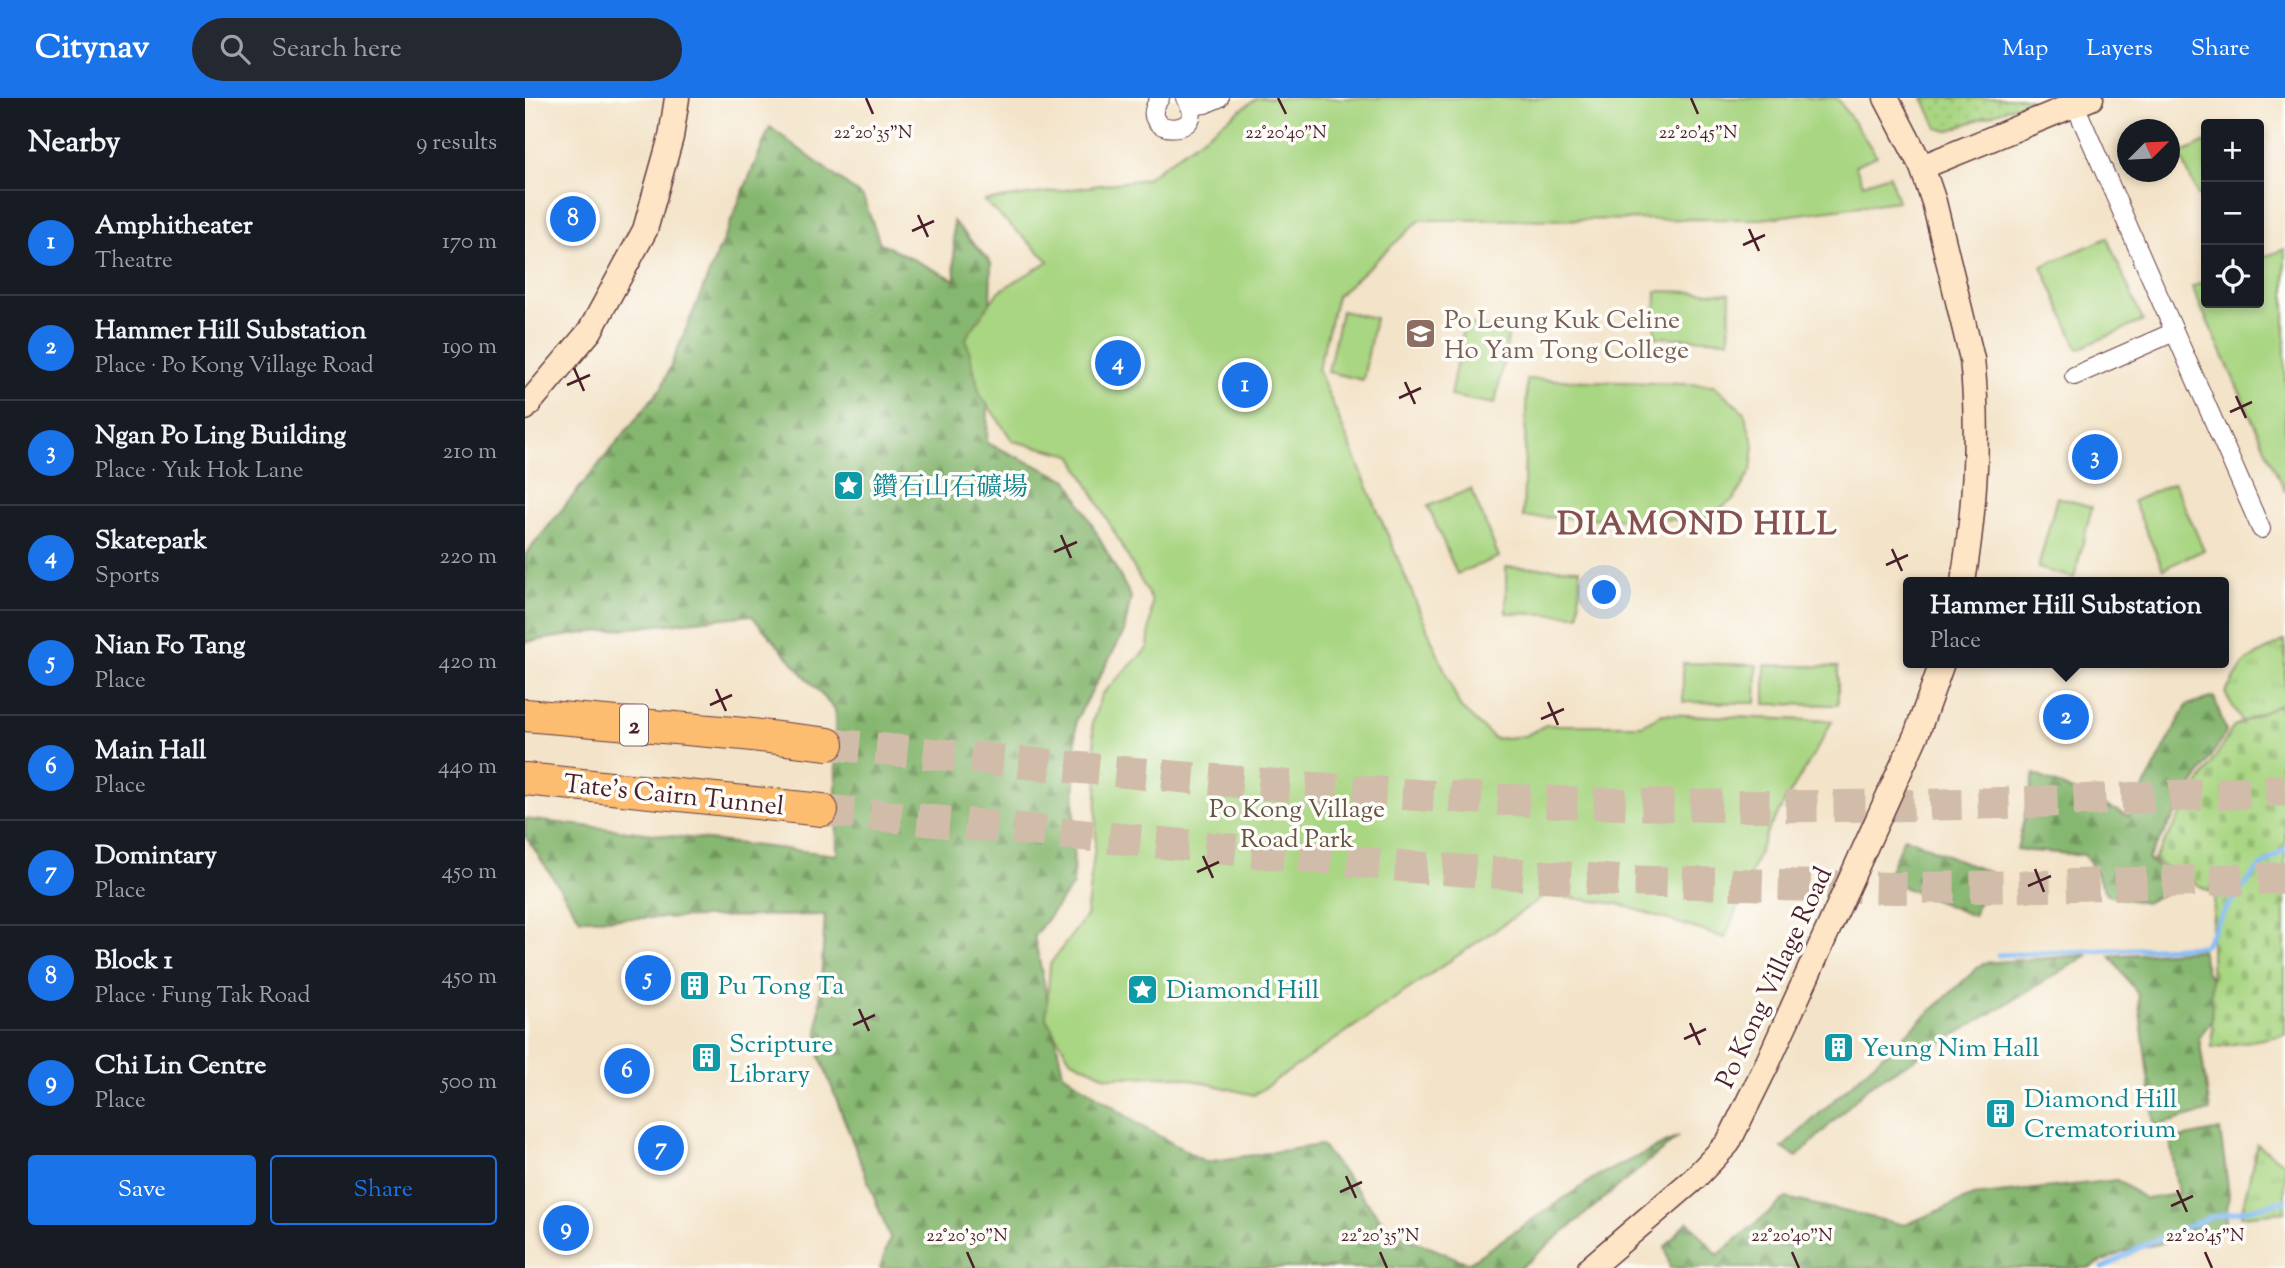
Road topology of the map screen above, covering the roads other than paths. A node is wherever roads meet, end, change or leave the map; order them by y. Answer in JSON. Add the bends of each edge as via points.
{"nodes":[{"id":1,"x":677,"y":98,"type":"edge"},
{"id":2,"x":1160,"y":98,"type":"edge"},
{"id":3,"x":1219,"y":98,"type":"edge"},
{"id":4,"x":1886,"y":98,"type":"edge"},
{"id":5,"x":2079,"y":100,"type":"edge"},
{"id":6,"x":1188,"y":102,"type":"edge"},
{"id":7,"x":1922,"y":167,"type":"junction"},
{"id":8,"x":2174,"y":332,"type":"junction"},
{"id":9,"x":2074,"y":376,"type":"dead end"},
{"id":10,"x":525,"y":408,"type":"edge"},
{"id":11,"x":2261,"y":529,"type":"dead end"},
{"id":12,"x":1964,"y":577,"type":"edge"},
{"id":13,"x":1940,"y":668,"type":"edge"},
{"id":14,"x":525,"y":715,"type":"edge"},
{"id":15,"x":828,"y":744,"type":"tunnel mouth"},
{"id":16,"x":525,"y":779,"type":"edge"},
{"id":17,"x":822,"y":810,"type":"tunnel mouth"},
{"id":18,"x":1590,"y":1268,"type":"edge"}],
"edges":[{"from":1,"to":10,"type":"main road","via":[[645,230],[590,331]]},
{"from":2,"to":6,"type":"street","via":[[1156,118],[1170,129],[1187,123]]},
{"from":3,"to":6,"type":"street","via":[[1205,104]]},
{"from":4,"to":7,"type":"main road"},
{"from":5,"to":7,"type":"main road"},
{"from":5,"to":8,"type":"street"},
{"from":7,"to":12,"type":"main road","via":[[1968,335],[1975,383],[1976,478]]},
{"from":8,"to":9,"type":"street"},
{"from":8,"to":11,"type":"street"},
{"from":13,"to":18,"type":"main road","name":"Po Kong Village Road","via":[[1917,733],[1728,1143],[1694,1179]]},
{"from":14,"to":15,"type":"highway","number":"2"},
{"from":16,"to":17,"type":"highway","name":"Tate's Cairn Tunnel"}]}
